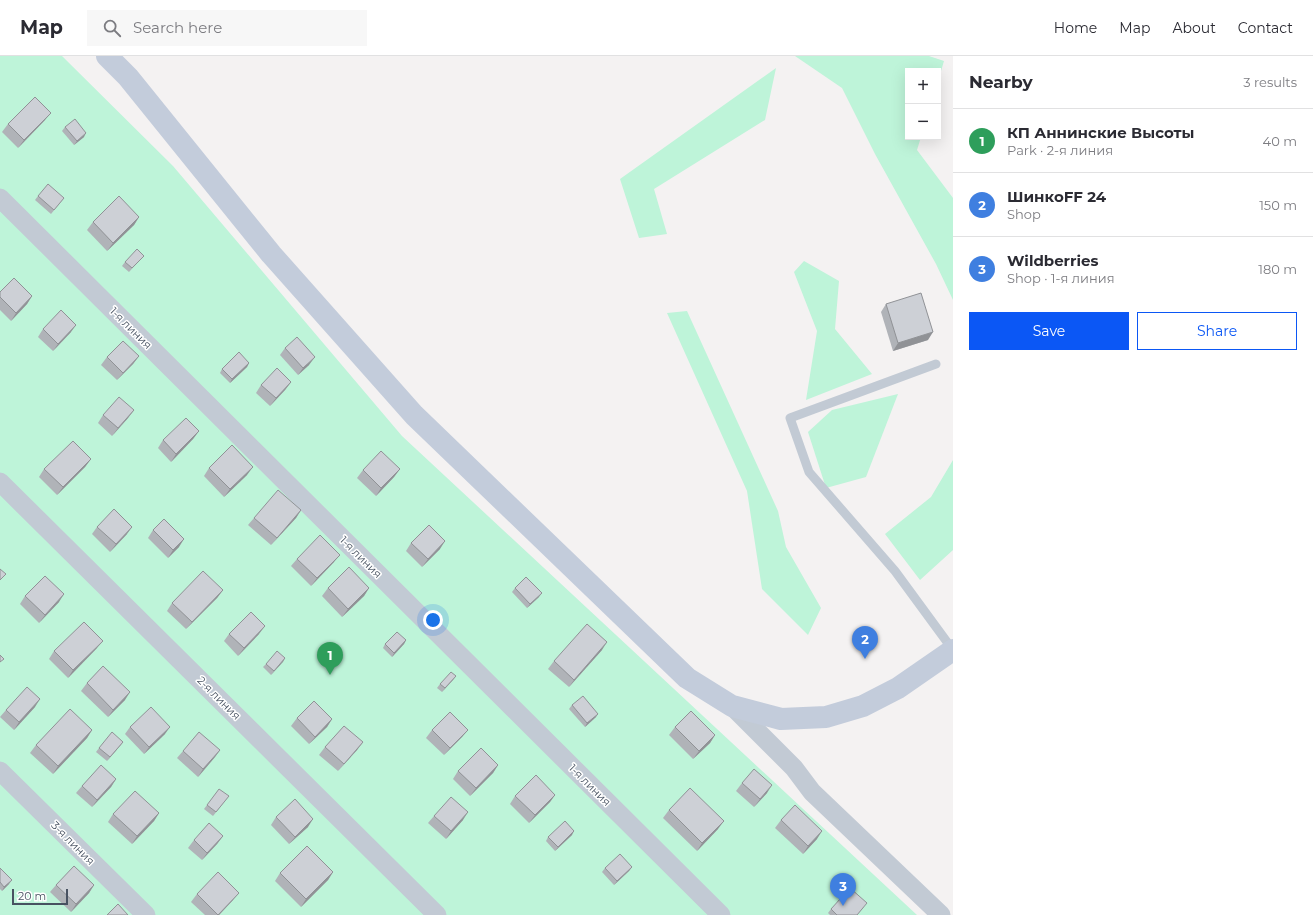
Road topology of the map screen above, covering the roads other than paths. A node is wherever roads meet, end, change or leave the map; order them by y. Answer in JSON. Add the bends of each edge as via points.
{"nodes":[{"id":1,"x":107,"y":56,"type":"edge"},
{"id":2,"x":0,"y":198,"type":"edge"},
{"id":3,"x":936,"y":364,"type":"dead end"},
{"id":4,"x":0,"y":482,"type":"edge"},
{"id":5,"x":953,"y":650,"type":"edge"},
{"id":6,"x":732,"y":706,"type":"junction"},
{"id":7,"x":0,"y":771,"type":"edge"},
{"id":8,"x":146,"y":915,"type":"edge"},
{"id":9,"x":437,"y":915,"type":"edge"},
{"id":10,"x":721,"y":915,"type":"edge"},
{"id":11,"x":941,"y":915,"type":"edge"}],
"edges":[{"from":1,"to":6,"type":"main road","via":[[128,77],[272,254],[414,415],[687,678]]},
{"from":2,"to":10,"type":"street","name":"1-я линия"},
{"from":3,"to":5,"type":"lane","via":[[790,418],[810,472],[895,571]]},
{"from":4,"to":9,"type":"street","name":"2-я линия"},
{"from":5,"to":6,"type":"main road","via":[[898,688],[863,706],[826,717],[780,719]]},
{"from":6,"to":11,"type":"street","via":[[794,768],[812,792]]},
{"from":7,"to":8,"type":"street","name":"3-я линия"}]}
